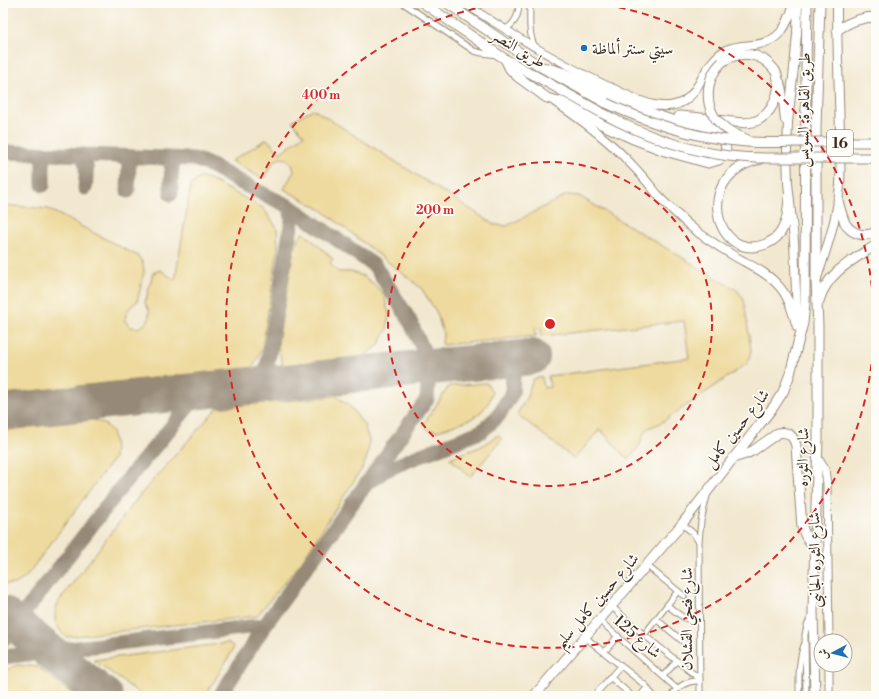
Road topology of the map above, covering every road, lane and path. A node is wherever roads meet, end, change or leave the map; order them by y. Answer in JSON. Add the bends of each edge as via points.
{"nodes":[{"id":1,"x":403,"y":3,"type":"edge"},
{"id":2,"x":423,"y":3,"type":"edge"},
{"id":3,"x":447,"y":3,"type":"edge"},
{"id":4,"x":464,"y":3,"type":"edge"},
{"id":5,"x":519,"y":3,"type":"edge"},
{"id":6,"x":530,"y":3,"type":"edge"},
{"id":7,"x":794,"y":3,"type":"edge"},
{"id":8,"x":798,"y":3,"type":"edge"},
{"id":9,"x":807,"y":3,"type":"edge"},
{"id":10,"x":820,"y":3,"type":"edge"},
{"id":11,"x":837,"y":3,"type":"edge"},
{"id":12,"x":872,"y":3,"type":"edge"},
{"id":13,"x":876,"y":4,"type":"edge"},
{"id":14,"x":482,"y":14,"type":"junction"},
{"id":15,"x":876,"y":17,"type":"edge"},
{"id":16,"x":476,"y":23,"type":"junction"},
{"id":17,"x":506,"y":29,"type":"junction"},
{"id":18,"x":837,"y":30,"type":"junction"},
{"id":19,"x":536,"y":48,"type":"junction"},
{"id":20,"x":502,"y":57,"type":"junction"},
{"id":21,"x":777,"y":74,"type":"junction"},
{"id":22,"x":607,"y":92,"type":"junction"},
{"id":23,"x":547,"y":98,"type":"junction"},
{"id":24,"x":650,"y":112,"type":"junction"},
{"id":25,"x":787,"y":137,"type":"junction"},
{"id":26,"x":876,"y":142,"type":"edge"},
{"id":27,"x":755,"y":143,"type":"junction"},
{"id":28,"x":763,"y":158,"type":"junction"},
{"id":29,"x":876,"y":158,"type":"edge"},
{"id":30,"x":789,"y":198,"type":"junction"},
{"id":31,"x":838,"y":201,"type":"junction"},
{"id":32,"x":816,"y":218,"type":"joint"},
{"id":33,"x":876,"y":232,"type":"edge"},
{"id":34,"x":876,"y":245,"type":"edge"},
{"id":35,"x":816,"y":281,"type":"junction"},
{"id":36,"x":818,"y":308,"type":"junction"},
{"id":37,"x":797,"y":327,"type":"junction"},
{"id":38,"x":798,"y":343,"type":"junction"},
{"id":39,"x":817,"y":456,"type":"junction"},
{"id":40,"x":733,"y":458,"type":"junction"},
{"id":41,"x":710,"y":487,"type":"junction"},
{"id":42,"x":682,"y":524,"type":"junction"},
{"id":43,"x":699,"y":542,"type":"junction"},
{"id":44,"x":815,"y":548,"type":"junction"},
{"id":45,"x":646,"y":565,"type":"junction"},
{"id":46,"x":678,"y":591,"type":"junction"},
{"id":47,"x":684,"y":596,"type":"dead end"},
{"id":48,"x":668,"y":605,"type":"junction"},
{"id":49,"x":611,"y":606,"type":"junction"},
{"id":50,"x":813,"y":611,"type":"junction"},
{"id":51,"x":656,"y":619,"type":"junction"},
{"id":52,"x":599,"y":620,"type":"junction"},
{"id":53,"x":700,"y":621,"type":"junction"},
{"id":54,"x":829,"y":633,"type":"edge"},
{"id":55,"x":644,"y":635,"type":"junction"},
{"id":56,"x":618,"y":636,"type":"junction"},
{"id":57,"x":585,"y":637,"type":"junction"},
{"id":58,"x":805,"y":641,"type":"junction"},
{"id":59,"x":686,"y":644,"type":"dead end"},
{"id":60,"x":604,"y":652,"type":"junction"},
{"id":61,"x":677,"y":661,"type":"junction"},
{"id":62,"x":621,"y":665,"type":"junction"},
{"id":63,"x":829,"y":673,"type":"edge"},
{"id":64,"x":664,"y":676,"type":"junction"},
{"id":65,"x":610,"y":677,"type":"junction"},
{"id":66,"x":700,"y":680,"type":"junction"},
{"id":67,"x":648,"y":688,"type":"junction"},
{"id":68,"x":677,"y":689,"type":"junction"},
{"id":69,"x":596,"y":694,"type":"edge"},
{"id":70,"x":534,"y":696,"type":"edge"},
{"id":71,"x":603,"y":696,"type":"edge"},
{"id":72,"x":632,"y":696,"type":"edge"},
{"id":73,"x":640,"y":696,"type":"edge"},
{"id":74,"x":654,"y":696,"type":"edge"},
{"id":75,"x":671,"y":696,"type":"edge"},
{"id":76,"x":700,"y":696,"type":"edge"},
{"id":77,"x":799,"y":696,"type":"edge"},
{"id":78,"x":806,"y":696,"type":"edge"},
{"id":79,"x":815,"y":696,"type":"edge"},
{"id":80,"x":829,"y":696,"type":"edge"}],
"edges":[{"from":1,"to":20,"type":"street","via":[[474,51]]},
{"from":2,"to":20,"type":"highway","name":"طريق النصر"},
{"from":3,"to":16,"type":"highway","name":"طريق النصر"},
{"from":4,"to":14,"type":"street"},
{"from":5,"to":17,"type":"street","via":[[518,17]]},
{"from":6,"to":19,"type":"street","via":[[530,36]]},
{"from":7,"to":22,"type":"main road","via":[[787,24],[779,34],[768,42],[734,47],[719,54],[694,91],[680,104],[652,105]]},
{"from":8,"to":25,"type":"main road"},
{"from":9,"to":38,"type":"highway","name":"طريق القاهرة, السويس","number":"16","via":[[805,303]]},
{"from":10,"to":32,"type":"highway","name":"طريق القاهرة, السويس","number":"16"},
{"from":11,"to":18,"type":"main road","number":"16"},
{"from":12,"to":13,"type":"highway"},
{"from":14,"to":16,"type":"highway"},
{"from":14,"to":17,"type":"street"},
{"from":15,"to":18,"type":"highway","via":[[859,19]]},
{"from":16,"to":22,"type":"highway","name":"طريق النصر","via":[[541,67]]},
{"from":17,"to":19,"type":"street"},
{"from":18,"to":31,"type":"main road","number":"16","via":[[841,173]]},
{"from":19,"to":22,"type":"street"},
{"from":20,"to":23,"type":"highway","via":[[518,77]]},
{"from":20,"to":28,"type":"highway","name":"طريق النصر","bridge":true,"via":[[602,113],[658,139],[729,156]]},
{"from":21,"to":24,"type":"highway","via":[[777,94],[771,109],[752,122]]},
{"from":21,"to":25,"type":"main road","via":[[781,84]]},
{"from":21,"to":27,"type":"highway","bridge":true,"via":[[761,58],[746,54],[736,55],[722,62],[709,84],[710,109],[719,122],[727,129]]},
{"from":22,"to":24,"type":"highway"},
{"from":22,"to":27,"type":"highway","bridge":true,"via":[[641,118],[716,139]]},
{"from":23,"to":24,"type":"highway","via":[[567,104],[601,124],[660,149],[708,163],[719,160],[726,152],[723,136],[710,128]]},
{"from":23,"to":37,"type":"main road","via":[[560,105],[621,154],[692,228],[776,282],[789,301]]},
{"from":25,"to":30,"type":"main road"},
{"from":26,"to":27,"type":"highway","bridge":true},
{"from":28,"to":29,"type":"highway","bridge":true},
{"from":28,"to":30,"type":"highway","via":[[744,164],[725,181],[717,205],[718,216],[726,235],[744,246],[759,246],[773,240],[781,232],[787,218]]},
{"from":30,"to":37,"type":"main road","via":[[794,241]]},
{"from":31,"to":33,"type":"highway","via":[[845,222],[853,231],[863,235]]},
{"from":31,"to":35,"type":"main road","number":"16","via":[[826,253]]},
{"from":32,"to":35,"type":"highway","name":"شارع الثوره"},
{"from":34,"to":36,"type":"highway","via":[[831,277],[822,291]]},
{"from":35,"to":36,"type":"highway","name":"شارع الثوره"},
{"from":36,"to":39,"type":"highway","name":"شارع الثوره"},
{"from":37,"to":38,"type":"main road"},
{"from":38,"to":40,"type":"highway","name":"شارع حسين كامل","via":[[783,392]]},
{"from":39,"to":44,"type":"highway","name":"شارع الثوره"},
{"from":39,"to":54,"type":"street","name":"شارع الثوره الجانبى","via":[[825,469],[827,484]]},
{"from":40,"to":41,"type":"highway","name":"شارع حسين كامل"},
{"from":40,"to":44,"type":"highway","via":[[754,450],[778,433],[786,433],[792,437],[796,446],[802,527]]},
{"from":41,"to":42,"type":"highway","name":"شارع حسين كامل"},
{"from":41,"to":43,"type":"street","name":"شارع فتحي القشلان","via":[[702,512]]},
{"from":42,"to":43,"type":"street"},
{"from":42,"to":45,"type":"highway","name":"شارع حسين كامل سليم"},
{"from":43,"to":53,"type":"street","name":"شارع فتحي القشلان"},
{"from":44,"to":50,"type":"highway","name":"شارع الثوره"},
{"from":45,"to":46,"type":"street"},
{"from":45,"to":49,"type":"highway","name":"شارع حسين كامل سليم"},
{"from":46,"to":47,"type":"street"},
{"from":46,"to":48,"type":"street"},
{"from":48,"to":51,"type":"street"},
{"from":48,"to":53,"type":"street","via":[[686,618]]},
{"from":49,"to":52,"type":"highway","name":"شارع حسين كامل سليم"},
{"from":49,"to":55,"type":"street"},
{"from":50,"to":58,"type":"street","name":"شارع الثوره الجانبى","via":[[807,625]]},
{"from":50,"to":79,"type":"highway","name":"شارع الثوره"},
{"from":51,"to":55,"type":"street"},
{"from":51,"to":59,"type":"street"},
{"from":52,"to":56,"type":"street","name":"شارع 125"},
{"from":52,"to":57,"type":"highway","name":"شارع حسين كامل سليم"},
{"from":53,"to":66,"type":"street","name":"شارع فتحي القشلان"},
{"from":55,"to":61,"type":"street"},
{"from":56,"to":60,"type":"street"},
{"from":56,"to":64,"type":"street","name":"شارع 125"},
{"from":57,"to":60,"type":"street"},
{"from":57,"to":70,"type":"highway","name":"شارع حسين كامل سليم"},
{"from":58,"to":77,"type":"street","via":[[800,661]]},
{"from":58,"to":78,"type":"street","name":"شارع الثوره الجانبى"},
{"from":60,"to":62,"type":"street"},
{"from":61,"to":64,"type":"street"},
{"from":61,"to":66,"type":"street"},
{"from":62,"to":65,"type":"street"},
{"from":62,"to":67,"type":"street"},
{"from":63,"to":80,"type":"street"},
{"from":64,"to":68,"type":"street","name":"شارع 125"},
{"from":65,"to":69,"type":"street"},
{"from":65,"to":72,"type":"street"},
{"from":66,"to":68,"type":"street","via":[[688,682]]},
{"from":66,"to":76,"type":"street","name":"شارع فتحي القشلان"},
{"from":67,"to":73,"type":"street"},
{"from":67,"to":74,"type":"street"},
{"from":68,"to":75,"type":"street"},
{"from":69,"to":71,"type":"street"}]}
